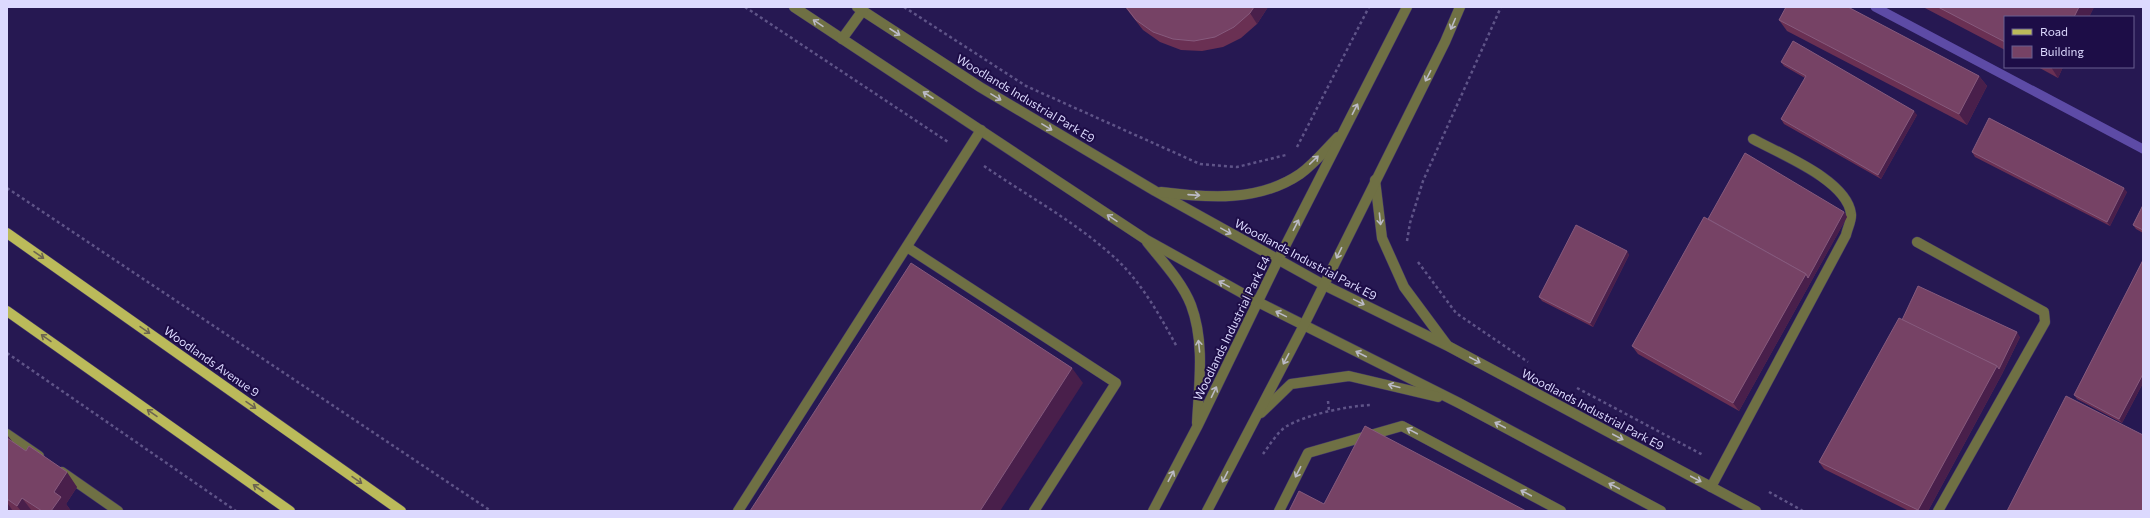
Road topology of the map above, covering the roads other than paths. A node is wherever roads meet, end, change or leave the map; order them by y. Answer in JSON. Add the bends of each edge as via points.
{"nodes":[{"id":1,"x":794,"y":7,"type":"edge"},
{"id":2,"x":1407,"y":7,"type":"edge"},
{"id":3,"x":1460,"y":7,"type":"edge"},
{"id":4,"x":860,"y":9,"type":"edge"},
{"id":5,"x":842,"y":39,"type":"junction"},
{"id":6,"x":981,"y":130,"type":"junction"},
{"id":7,"x":1344,"y":131,"type":"junction"},
{"id":8,"x":1753,"y":139,"type":"dead end"},
{"id":9,"x":1375,"y":180,"type":"junction"},
{"id":10,"x":1155,"y":191,"type":"junction"},
{"id":11,"x":7,"y":232,"type":"edge"},
{"id":12,"x":1145,"y":239,"type":"junction"},
{"id":13,"x":1917,"y":242,"type":"dead end"},
{"id":14,"x":907,"y":247,"type":"junction"},
{"id":15,"x":1278,"y":260,"type":"junction"},
{"id":16,"x":1324,"y":285,"type":"junction"},
{"id":17,"x":1258,"y":302,"type":"junction"},
{"id":18,"x":7,"y":310,"type":"edge"},
{"id":19,"x":1304,"y":325,"type":"junction"},
{"id":20,"x":1448,"y":346,"type":"junction"},
{"id":21,"x":1459,"y":403,"type":"junction"},
{"id":22,"x":1254,"y":420,"type":"junction"},
{"id":23,"x":1197,"y":427,"type":"junction"},
{"id":24,"x":7,"y":434,"type":"edge"},
{"id":25,"x":1711,"y":487,"type":"junction"},
{"id":26,"x":118,"y":511,"type":"edge"},
{"id":27,"x":290,"y":511,"type":"edge"},
{"id":28,"x":401,"y":511,"type":"edge"},
{"id":29,"x":738,"y":511,"type":"edge"},
{"id":30,"x":1034,"y":511,"type":"edge"},
{"id":31,"x":1153,"y":511,"type":"edge"},
{"id":32,"x":1207,"y":511,"type":"edge"},
{"id":33,"x":1279,"y":511,"type":"edge"},
{"id":34,"x":1561,"y":511,"type":"edge"},
{"id":35,"x":1661,"y":511,"type":"edge"},
{"id":36,"x":1756,"y":511,"type":"edge"},
{"id":37,"x":1938,"y":511,"type":"edge"}],
"edges":[{"from":5,"to":1,"type":"street","one_way":true},
{"from":7,"to":2,"type":"street","name":"Woodlands Industrial Park E4","one_way":true},
{"from":3,"to":9,"type":"street","one_way":true},
{"from":4,"to":5,"type":"street"},
{"from":4,"to":10,"type":"street","name":"Woodlands Industrial Park E9","one_way":true,"via":[[980,87]]},
{"from":6,"to":5,"type":"street","one_way":true},
{"from":12,"to":6,"type":"street","one_way":true},
{"from":6,"to":14,"type":"street"},
{"from":10,"to":7,"type":"street","one_way":true,"via":[[1228,197],[1265,191],[1300,174]]},
{"from":15,"to":7,"type":"street","name":"Woodlands Industrial Park E4","one_way":true},
{"from":8,"to":25,"type":"street","via":[[1826,178],[1842,193],[1851,214],[1846,235]]},
{"from":9,"to":16,"type":"street","one_way":true},
{"from":9,"to":20,"type":"street","one_way":true,"via":[[1382,238],[1404,287]]},
{"from":10,"to":15,"type":"street","name":"Woodlands Industrial Park E9","one_way":true},
{"from":11,"to":28,"type":"main road","name":"Woodlands Avenue 9","one_way":true},
{"from":17,"to":12,"type":"street","one_way":true},
{"from":23,"to":12,"type":"street","one_way":true,"via":[[1200,347],[1191,305],[1185,292]]},
{"from":13,"to":37,"type":"street","via":[[2044,312],[2046,316],[2045,322]]},
{"from":14,"to":29,"type":"street"},
{"from":14,"to":30,"type":"street","via":[[1116,383]]},
{"from":15,"to":16,"type":"street","name":"Woodlands Industrial Park E9"},
{"from":15,"to":17,"type":"street","name":"Woodlands Industrial Park E4"},
{"from":16,"to":19,"type":"street"},
{"from":16,"to":20,"type":"street","name":"Woodlands Industrial Park E9","one_way":true},
{"from":19,"to":17,"type":"street","one_way":true},
{"from":23,"to":17,"type":"street","name":"Woodlands Industrial Park E4","one_way":true},
{"from":27,"to":18,"type":"main road","one_way":true},
{"from":21,"to":19,"type":"street","one_way":true},
{"from":19,"to":22,"type":"street","one_way":true},
{"from":20,"to":25,"type":"street","name":"Woodlands Industrial Park E9","one_way":true},
{"from":21,"to":22,"type":"street","one_way":true,"via":[[1349,376],[1291,384]]},
{"from":35,"to":21,"type":"street","one_way":true},
{"from":22,"to":32,"type":"street","one_way":true},
{"from":31,"to":23,"type":"street","name":"Woodlands Industrial Park E4","one_way":true},
{"from":24,"to":26,"type":"street"},
{"from":25,"to":36,"type":"street","name":"Woodlands Industrial Park E9"},
{"from":34,"to":33,"type":"street","one_way":true,"via":[[1402,426],[1308,453]]}]}
